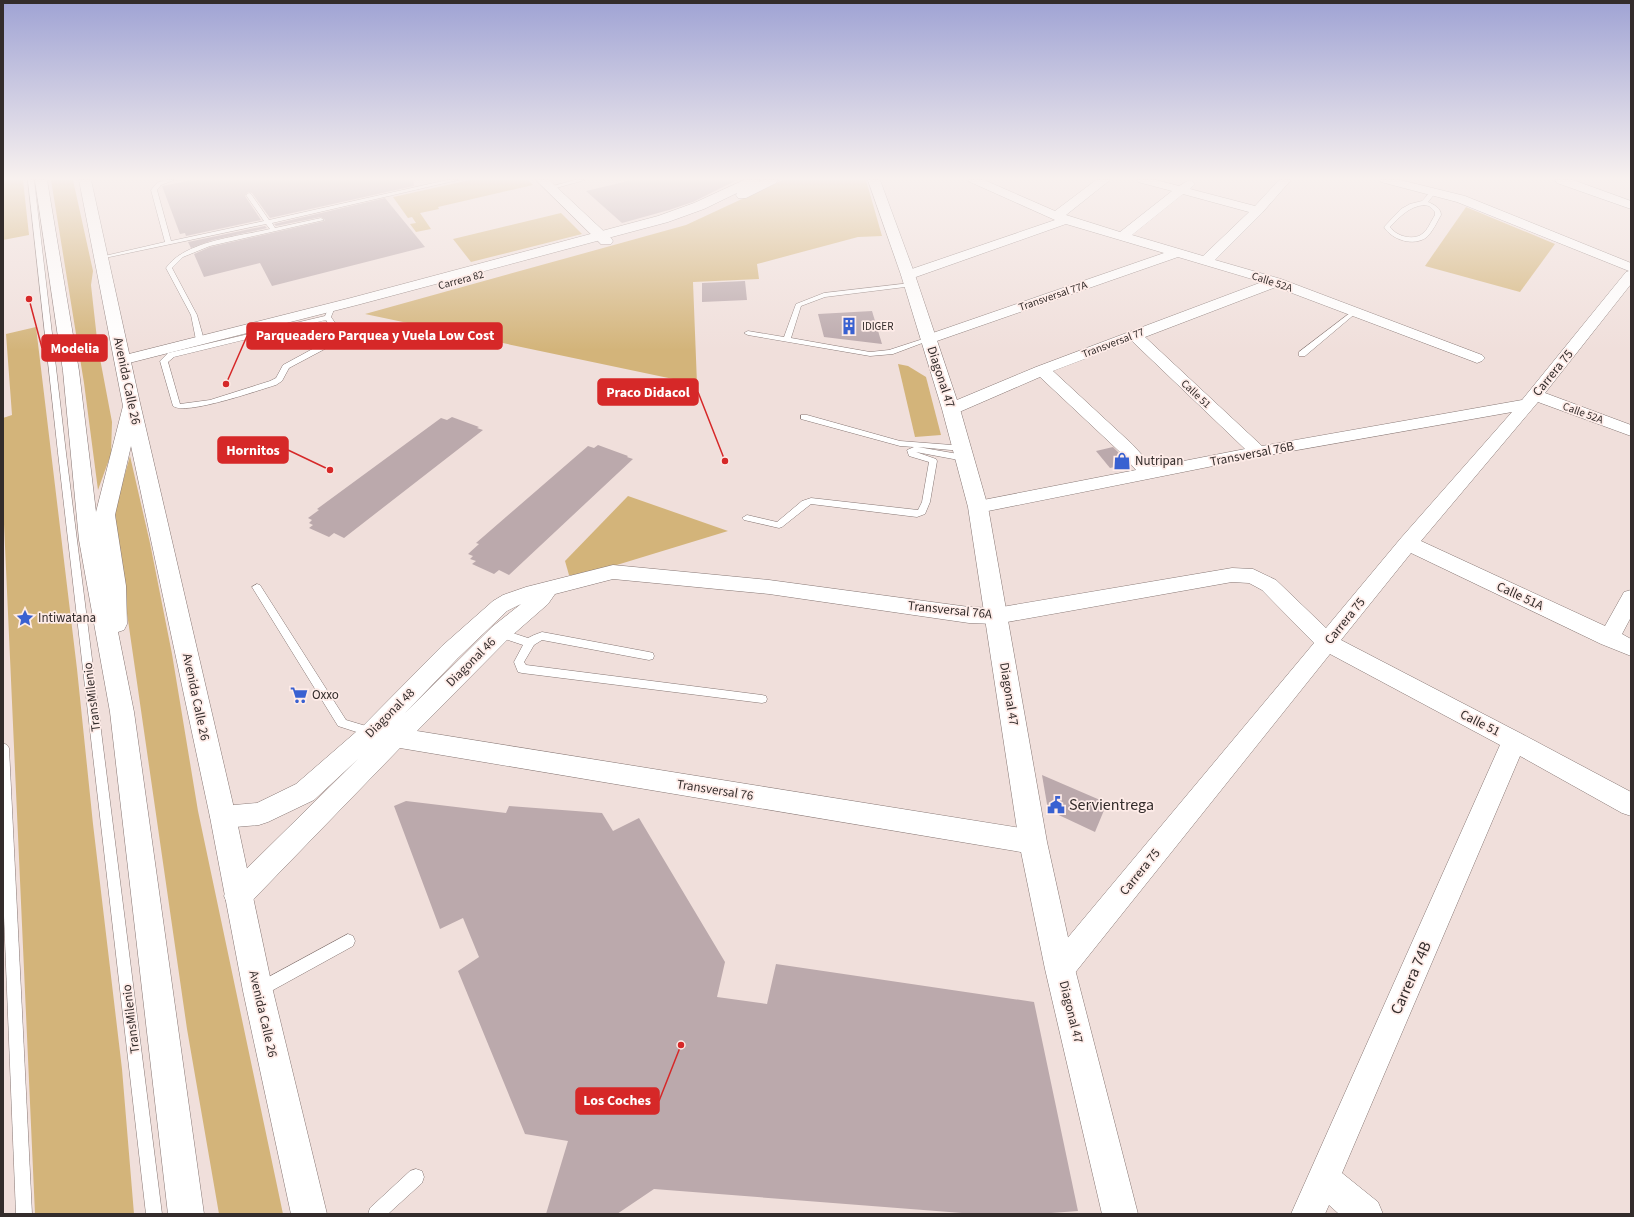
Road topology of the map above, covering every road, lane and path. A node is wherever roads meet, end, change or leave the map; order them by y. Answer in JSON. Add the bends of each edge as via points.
{"nodes":[{"id":1,"x":37,"y":237,"type":"edge"},
{"id":2,"x":50,"y":237,"type":"edge"},
{"id":3,"x":97,"y":237,"type":"edge"},
{"id":4,"x":167,"y":237,"type":"edge"},
{"id":5,"x":201,"y":237,"type":"edge"},
{"id":6,"x":249,"y":237,"type":"edge"},
{"id":7,"x":606,"y":237,"type":"edge"},
{"id":8,"x":607,"y":237,"type":"edge"},
{"id":9,"x":894,"y":237,"type":"edge"},
{"id":10,"x":1016,"y":237,"type":"edge"},
{"id":11,"x":1126,"y":237,"type":"edge"},
{"id":12,"x":1231,"y":237,"type":"edge"},
{"id":13,"x":1400,"y":237,"type":"edge"},
{"id":14,"x":1422,"y":237,"type":"edge"},
{"id":15,"x":1554,"y":237,"type":"edge"},
{"id":16,"x":602,"y":238,"type":"junction"},
{"id":17,"x":169,"y":244,"type":"junction"},
{"id":18,"x":1177,"y":253,"type":"junction"},
{"id":19,"x":102,"y":258,"type":"junction"},
{"id":20,"x":1206,"y":261,"type":"junction"},
{"id":21,"x":1631,"y":268,"type":"edge"},
{"id":22,"x":1631,"y":275,"type":"edge"},
{"id":23,"x":910,"y":280,"type":"junction"},
{"id":24,"x":1276,"y":282,"type":"junction"},
{"id":25,"x":330,"y":312,"type":"junction"},
{"id":26,"x":1354,"y":312,"type":"junction"},
{"id":27,"x":748,"y":333,"type":"dead end"},
{"id":28,"x":1134,"y":335,"type":"junction"},
{"id":29,"x":786,"y":339,"type":"junction"},
{"id":30,"x":929,"y":339,"type":"junction"},
{"id":31,"x":200,"y":340,"type":"junction"},
{"id":32,"x":1302,"y":354,"type":"dead end"},
{"id":33,"x":1477,"y":358,"type":"dead end"},
{"id":34,"x":123,"y":360,"type":"junction"},
{"id":35,"x":1042,"y":370,"type":"junction"},
{"id":36,"x":1531,"y":400,"type":"junction"},
{"id":37,"x":131,"y":403,"type":"junction"},
{"id":38,"x":951,"y":409,"type":"junction"},
{"id":39,"x":804,"y":417,"type":"dead end"},
{"id":40,"x":1631,"y":431,"type":"edge"},
{"id":41,"x":1258,"y":452,"type":"junction"},
{"id":42,"x":963,"y":453,"type":"junction"},
{"id":43,"x":1150,"y":474,"type":"junction"},
{"id":44,"x":978,"y":507,"type":"junction"},
{"id":45,"x":747,"y":518,"type":"dead end"},
{"id":46,"x":1408,"y":543,"type":"junction"},
{"id":47,"x":257,"y":587,"type":"dead end"},
{"id":48,"x":547,"y":589,"type":"junction"},
{"id":49,"x":1631,"y":597,"type":"edge"},
{"id":50,"x":996,"y":616,"type":"junction"},
{"id":51,"x":500,"y":633,"type":"junction"},
{"id":52,"x":1609,"y":638,"type":"junction"},
{"id":53,"x":530,"y":643,"type":"junction"},
{"id":54,"x":1326,"y":643,"type":"junction"},
{"id":55,"x":1631,"y":648,"type":"edge"},
{"id":56,"x":450,"y":652,"type":"junction"},
{"id":57,"x":649,"y":656,"type":"dead end"},
{"id":58,"x":473,"y":660,"type":"junction"},
{"id":59,"x":116,"y":680,"type":"junction"},
{"id":60,"x":762,"y":699,"type":"dead end"},
{"id":61,"x":372,"y":732,"type":"junction"},
{"id":62,"x":397,"y":738,"type":"junction"},
{"id":63,"x":1514,"y":741,"type":"junction"},
{"id":64,"x":3,"y":748,"type":"edge"},
{"id":65,"x":1631,"y":805,"type":"edge"},
{"id":66,"x":223,"y":817,"type":"junction"},
{"id":67,"x":1033,"y":842,"type":"junction"},
{"id":68,"x":238,"y":896,"type":"junction"},
{"id":69,"x":348,"y":941,"type":"dead end"},
{"id":70,"x":1060,"y":969,"type":"junction"},
{"id":71,"x":258,"y":991,"type":"junction"},
{"id":72,"x":416,"y":1177,"type":"dead end"},
{"id":73,"x":1323,"y":1179,"type":"junction"},
{"id":74,"x":24,"y":1214,"type":"edge"},
{"id":75,"x":154,"y":1214,"type":"edge"},
{"id":76,"x":186,"y":1214,"type":"edge"},
{"id":77,"x":308,"y":1214,"type":"edge"},
{"id":78,"x":376,"y":1214,"type":"edge"},
{"id":79,"x":1120,"y":1214,"type":"edge"},
{"id":80,"x":1308,"y":1214,"type":"edge"},
{"id":81,"x":1366,"y":1214,"type":"edge"}],
"edges":[{"from":1,"to":75,"type":"lane","name":"TransMilenio"},
{"from":2,"to":59,"type":"main road","via":[[71,371],[89,540]]},
{"from":3,"to":19,"type":"main road","name":"Avenida Calle 26"},
{"from":4,"to":17,"type":"lane"},
{"from":5,"to":17,"type":"lane"},
{"from":6,"to":31,"type":"lane","via":[[191,250],[171,263],[169,268],[194,315]]},
{"from":7,"to":16,"type":"main road","name":"Carrera 82"},
{"from":8,"to":16,"type":"main road","name":"Carrera 82"},
{"from":9,"to":23,"type":"main road","name":"Diagonal 47"},
{"from":10,"to":23,"type":"street"},
{"from":11,"to":18,"type":"street","name":"Calle 52A"},
{"from":12,"to":20,"type":"street"},
{"from":13,"to":14,"type":"lane"},
{"from":15,"to":21,"type":"street"},
{"from":16,"to":25,"type":"main road","name":"Carrera 82","via":[[396,297],[352,302]]},
{"from":17,"to":19,"type":"lane"},
{"from":18,"to":20,"type":"street","name":"Calle 52A"},
{"from":18,"to":30,"type":"street","name":"Transversal 77A"},
{"from":19,"to":34,"type":"main road","name":"Avenida Calle 26"},
{"from":20,"to":24,"type":"street","name":"Calle 52A"},
{"from":22,"to":36,"type":"street","name":"Carrera 75"},
{"from":23,"to":29,"type":"lane","via":[[824,295],[798,304]]},
{"from":23,"to":30,"type":"main road","name":"Diagonal 47"},
{"from":24,"to":26,"type":"street","name":"Calle 52A"},
{"from":24,"to":28,"type":"street","name":"Transversal 77"},
{"from":25,"to":25,"type":"lane","via":[[334,341],[286,367],[279,379],[200,404],[177,406],[164,360],[171,355]]},
{"from":25,"to":31,"type":"main road","name":"Carrera 82"},
{"from":26,"to":32,"type":"lane"},
{"from":26,"to":33,"type":"street","name":"Calle 52A"},
{"from":27,"to":29,"type":"lane"},
{"from":28,"to":35,"type":"street","name":"Transversal 77"},
{"from":28,"to":41,"type":"street","name":"Calle 51"},
{"from":29,"to":30,"type":"lane","via":[[870,354],[890,352]]},
{"from":30,"to":38,"type":"main road","name":"Diagonal 47"},
{"from":31,"to":34,"type":"main road","name":"Carrera 82"},
{"from":34,"to":37,"type":"main road","name":"Avenida Calle 26"},
{"from":35,"to":38,"type":"street","name":"Transversal 77"},
{"from":35,"to":43,"type":"street","via":[[1126,448]]},
{"from":36,"to":40,"type":"street","name":"Calle 52A"},
{"from":36,"to":41,"type":"street","name":"Transversal 76B"},
{"from":36,"to":46,"type":"street","name":"Carrera 75"},
{"from":37,"to":59,"type":"main road","via":[[105,515],[115,586]]},
{"from":37,"to":66,"type":"main road","name":"Avenida Calle 26"},
{"from":38,"to":42,"type":"main road","name":"Diagonal 47"},
{"from":39,"to":42,"type":"lane","via":[[900,443]]},
{"from":41,"to":43,"type":"street","name":"Transversal 76B"},
{"from":42,"to":44,"type":"main road","name":"Diagonal 47"},
{"from":42,"to":45,"type":"lane","via":[[911,450],[912,454],[929,459],[933,464],[926,502],[922,512],[917,514],[811,501],[779,525]]},
{"from":43,"to":44,"type":"street","name":"Transversal 76B"},
{"from":44,"to":50,"type":"main road","name":"Diagonal 47"},
{"from":46,"to":52,"type":"street","name":"Calle 51A"},
{"from":46,"to":54,"type":"street","name":"Carrera 75"},
{"from":47,"to":61,"type":"lane","via":[[342,723]]},
{"from":48,"to":50,"type":"street","name":"Transversal 76A","via":[[613,572],[769,587],[969,615]]},
{"from":48,"to":51,"type":"street","name":"Diagonal 46","via":[[541,599]]},
{"from":48,"to":56,"type":"street","name":"Diagonal 48","via":[[526,594],[500,606]]},
{"from":49,"to":52,"type":"street"},
{"from":50,"to":54,"type":"street","name":"Transversal 76A","via":[[1232,575],[1252,576],[1269,585]]},
{"from":50,"to":67,"type":"main road","name":"Diagonal 47"},
{"from":51,"to":53,"type":"lane"},
{"from":51,"to":58,"type":"street","name":"Diagonal 46"},
{"from":52,"to":55,"type":"street","name":"Calle 51A"},
{"from":53,"to":57,"type":"lane","via":[[537,636],[542,636]]},
{"from":53,"to":60,"type":"lane","via":[[520,662],[522,669]]},
{"from":54,"to":63,"type":"street","name":"Calle 51"},
{"from":54,"to":70,"type":"street","name":"Carrera 75"},
{"from":56,"to":58,"type":"street"},
{"from":56,"to":61,"type":"street","name":"Diagonal 48"},
{"from":58,"to":62,"type":"street","name":"Diagonal 46"},
{"from":59,"to":76,"type":"main road"},
{"from":61,"to":62,"type":"street","name":"Transversal 76"},
{"from":61,"to":66,"type":"street","name":"Diagonal 48","via":[[305,792],[259,814]]},
{"from":62,"to":67,"type":"street","name":"Transversal 76"},
{"from":62,"to":68,"type":"street","name":"Diagonal 48"},
{"from":63,"to":65,"type":"street","name":"Calle 51"},
{"from":63,"to":73,"type":"street","name":"Carrera 74B"},
{"from":64,"to":74,"type":"lane"},
{"from":66,"to":68,"type":"main road","name":"Avenida Calle 26"},
{"from":67,"to":70,"type":"main road","name":"Diagonal 47"},
{"from":68,"to":71,"type":"main road","name":"Avenida Calle 26"},
{"from":69,"to":71,"type":"lane"},
{"from":70,"to":79,"type":"main road","name":"Diagonal 47"},
{"from":71,"to":77,"type":"main road","name":"Avenida Calle 26"},
{"from":72,"to":78,"type":"lane"},
{"from":73,"to":80,"type":"street","name":"Carrera 74B"},
{"from":73,"to":81,"type":"street"}]}
